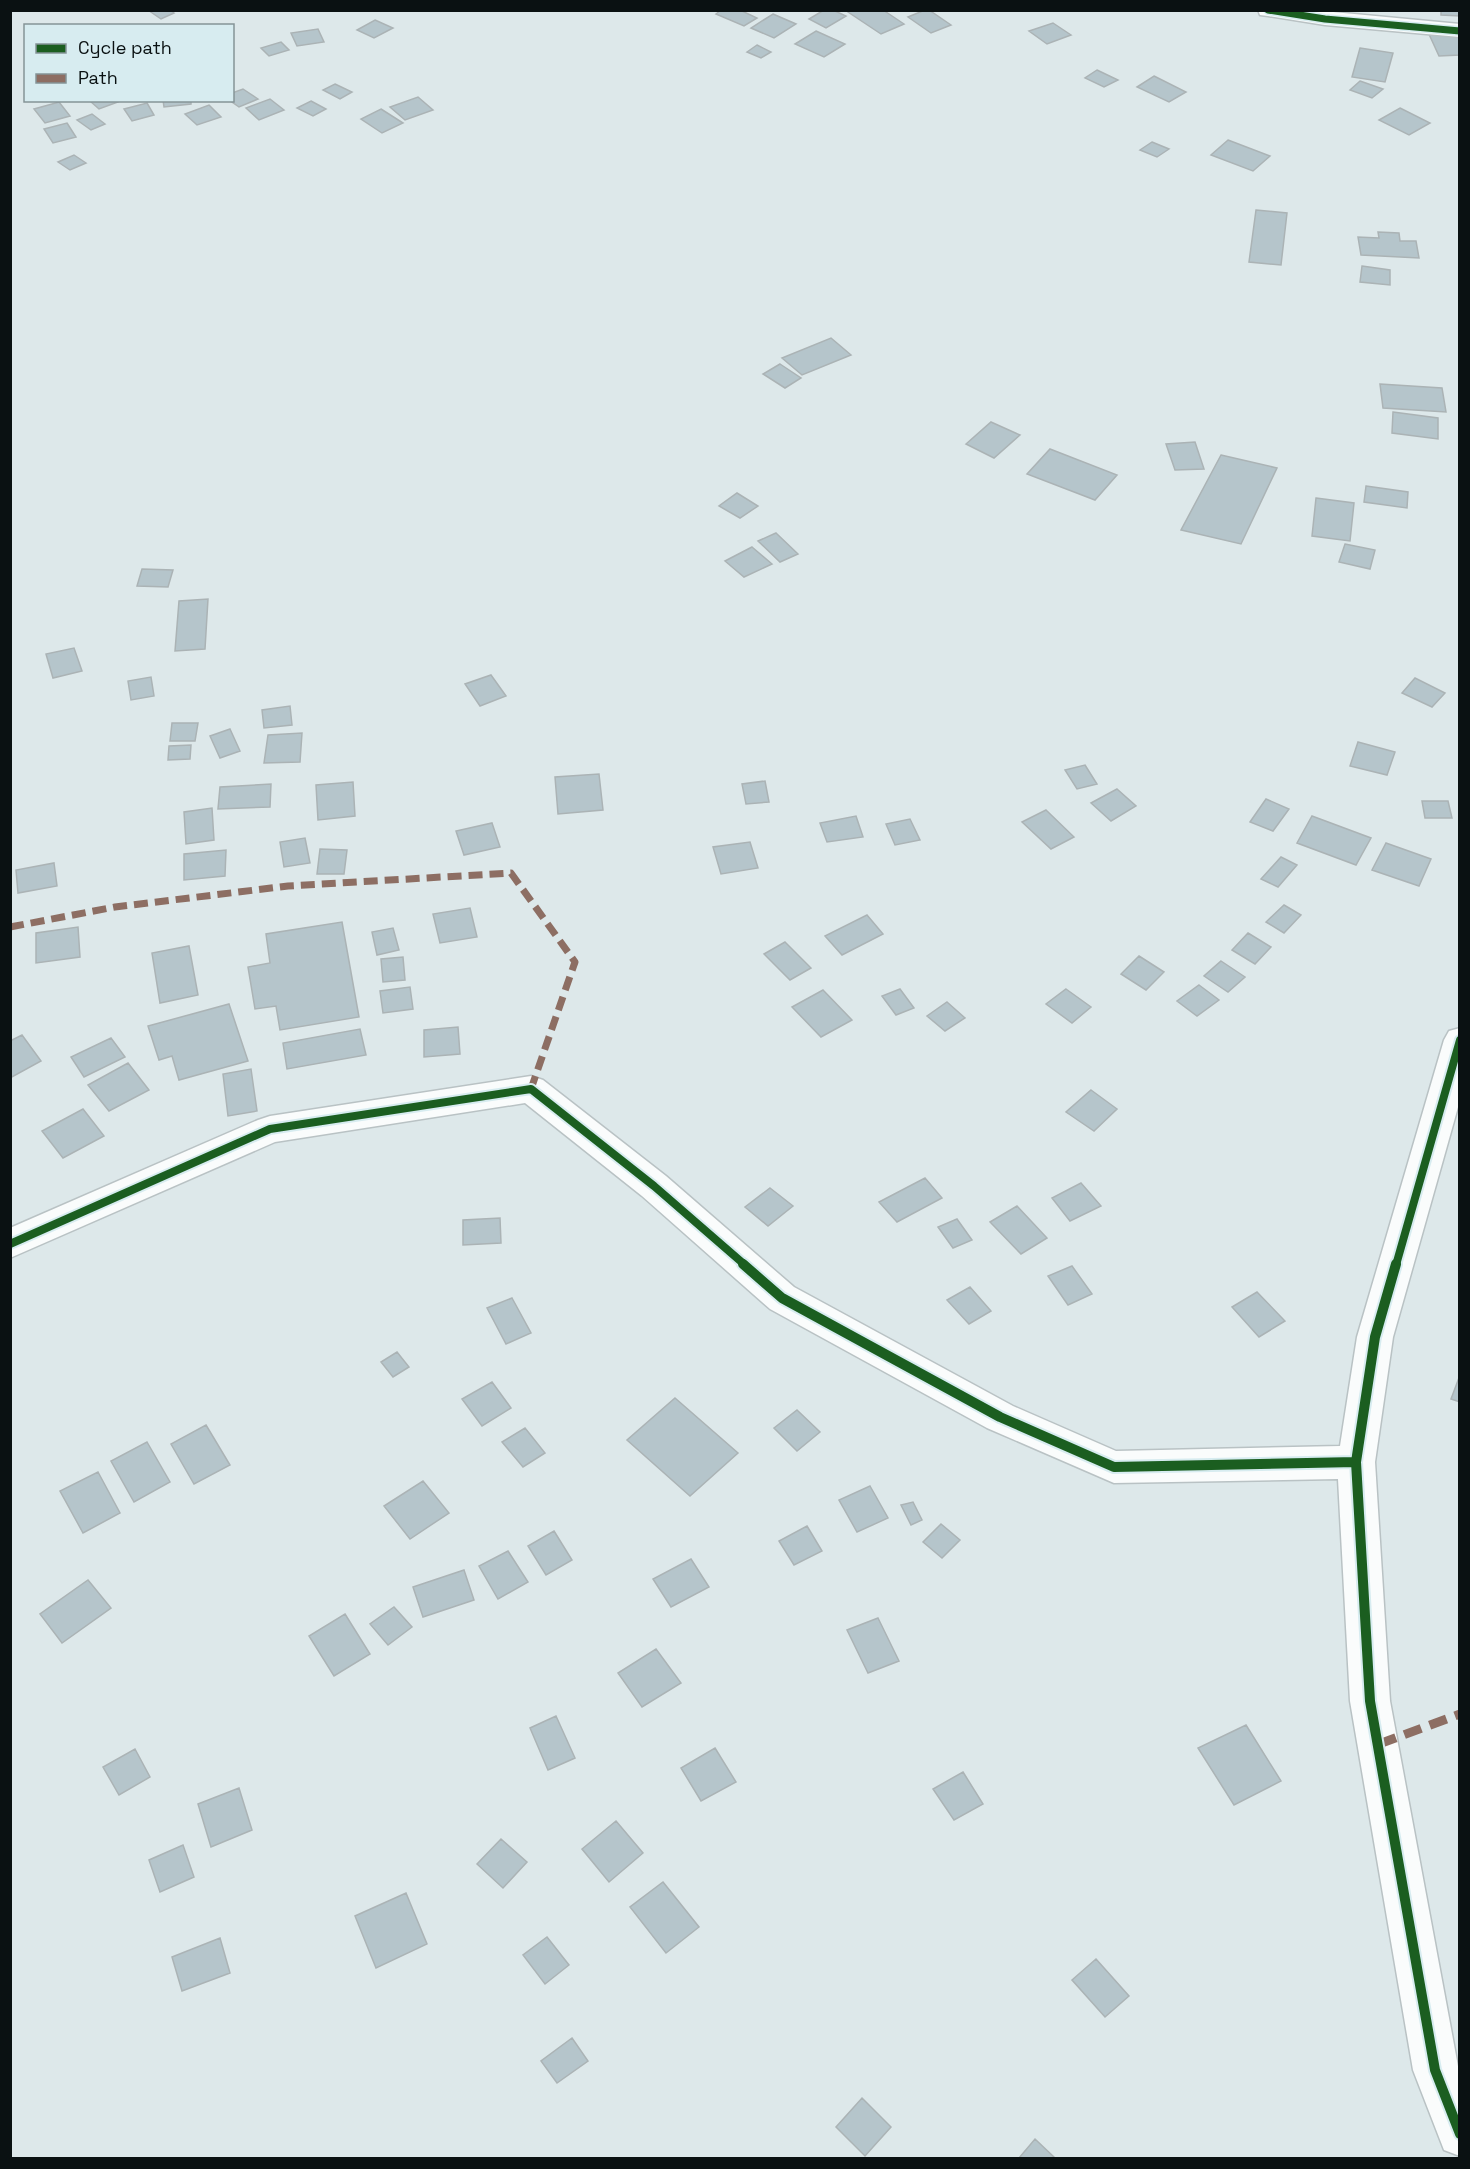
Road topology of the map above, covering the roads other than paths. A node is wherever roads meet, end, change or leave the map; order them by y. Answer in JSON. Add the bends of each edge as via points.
{"nodes":[{"id":1,"x":1268,"y":10,"type":"edge"},
{"id":2,"x":1460,"y":31,"type":"edge"},
{"id":3,"x":1460,"y":1040,"type":"edge"},
{"id":4,"x":10,"y":1244,"type":"edge"},
{"id":5,"x":1356,"y":1462,"type":"junction"},
{"id":6,"x":1460,"y":2134,"type":"edge"}],
"edges":[{"from":1,"to":2,"type":"street"},
{"from":3,"to":5,"type":"street","via":[[1375,1337]]},
{"from":4,"to":5,"type":"street","via":[[270,1129],[531,1089],[654,1186],[782,1298],[1000,1417],[1114,1467]]},
{"from":5,"to":6,"type":"street","via":[[1370,1701],[1435,2070]]}]}
